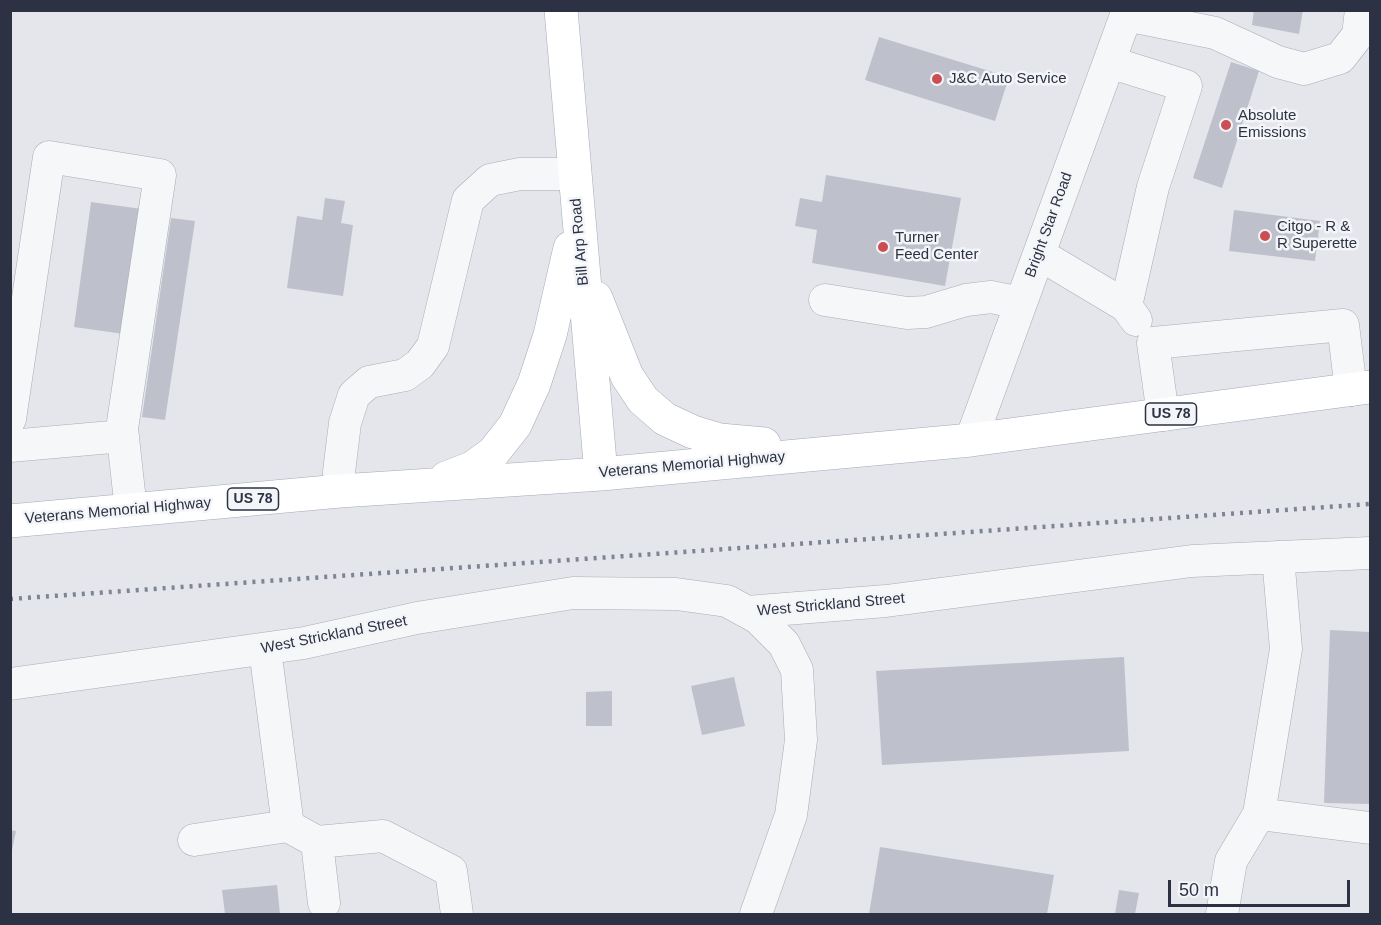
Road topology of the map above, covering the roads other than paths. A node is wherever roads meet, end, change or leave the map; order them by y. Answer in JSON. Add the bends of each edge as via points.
{"nodes":[{"id":1,"x":561,"y":10,"type":"edge"},
{"id":2,"x":1361,"y":10,"type":"edge"},
{"id":3,"x":1127,"y":13,"type":"edge"},
{"id":4,"x":1109,"y":62,"type":"junction"},
{"id":5,"x":574,"y":174,"type":"junction"},
{"id":6,"x":577,"y":213,"type":"junction"},
{"id":7,"x":1039,"y":254,"type":"junction"},
{"id":8,"x":581,"y":259,"type":"junction"},
{"id":9,"x":825,"y":300,"type":"dead end"},
{"id":10,"x":1021,"y":303,"type":"junction"},
{"id":11,"x":1126,"y":306,"type":"junction"},
{"id":12,"x":1153,"y":343,"type":"junction"},
{"id":13,"x":1361,"y":389,"type":"edge"},
{"id":14,"x":1163,"y":415,"type":"junction"},
{"id":15,"x":10,"y":419,"type":"edge"},
{"id":16,"x":123,"y":436,"type":"junction"},
{"id":17,"x":971,"y":440,"type":"junction"},
{"id":18,"x":10,"y":446,"type":"edge"},
{"id":19,"x":853,"y":451,"type":"junction"},
{"id":20,"x":601,"y":474,"type":"junction"},
{"id":21,"x":427,"y":485,"type":"junction"},
{"id":22,"x":340,"y":491,"type":"junction"},
{"id":23,"x":131,"y":510,"type":"junction"},
{"id":24,"x":10,"y":521,"type":"edge"},
{"id":25,"x":1371,"y":553,"type":"edge"},
{"id":26,"x":1278,"y":557,"type":"junction"},
{"id":27,"x":747,"y":612,"type":"junction"},
{"id":28,"x":266,"y":649,"type":"junction"},
{"id":29,"x":10,"y":684,"type":"edge"},
{"id":30,"x":1259,"y":814,"type":"junction"},
{"id":31,"x":288,"y":826,"type":"junction"},
{"id":32,"x":1371,"y":828,"type":"edge"},
{"id":33,"x":194,"y":840,"type":"dead end"},
{"id":34,"x":317,"y":842,"type":"junction"},
{"id":35,"x":324,"y":903,"type":"dead end"},
{"id":36,"x":457,"y":915,"type":"edge"},
{"id":37,"x":756,"y":915,"type":"edge"},
{"id":38,"x":1222,"y":915,"type":"edge"}],
"edges":[{"from":1,"to":5,"type":"main road","name":"Bill Arp Road"},
{"from":2,"to":3,"type":"street","via":[[1358,35],[1340,58],[1304,69],[1278,62],[1215,33]]},
{"from":3,"to":4,"type":"street","name":"Bright Star Road"},
{"from":4,"to":7,"type":"street","name":"Bright Star Road"},
{"from":4,"to":11,"type":"street","via":[[1186,86],[1153,187]]},
{"from":5,"to":6,"type":"main road","name":"Bill Arp Road"},
{"from":5,"to":22,"type":"street","via":[[520,174],[490,180],[468,200],[433,346],[420,364],[405,375],[369,382],[354,395],[345,423]]},
{"from":6,"to":8,"type":"main road","name":"Bill Arp Road"},
{"from":6,"to":21,"type":"main road","via":[[550,335],[515,425],[493,453],[472,468]]},
{"from":7,"to":10,"type":"street","name":"Bright Star Road"},
{"from":7,"to":11,"type":"street"},
{"from":8,"to":19,"type":"main road","via":[[627,376],[643,400],[665,419],[720,440]]},
{"from":8,"to":20,"type":"main road","name":"Bill Arp Road"},
{"from":9,"to":10,"type":"street","via":[[907,313],[983,298]]},
{"from":10,"to":17,"type":"street","name":"Bright Star Road"},
{"from":11,"to":12,"type":"street"},
{"from":12,"to":13,"type":"street","via":[[1343,325]]},
{"from":12,"to":14,"type":"street"},
{"from":13,"to":14,"type":"main road","name":"Veterans Memorial Highway","number":"US 78"},
{"from":14,"to":17,"type":"main road","name":"Veterans Memorial Highway","number":"US 78"},
{"from":15,"to":16,"type":"street","via":[[49,157],[160,175]]},
{"from":16,"to":18,"type":"street"},
{"from":16,"to":23,"type":"street"},
{"from":17,"to":19,"type":"main road","name":"Veterans Memorial Highway","number":"US 78"},
{"from":19,"to":20,"type":"main road","name":"Veterans Memorial Highway","number":"US 78"},
{"from":20,"to":21,"type":"main road","name":"Veterans Memorial Highway","number":"US 78"},
{"from":21,"to":22,"type":"main road","name":"Veterans Memorial Highway","number":"US 78"},
{"from":22,"to":23,"type":"main road","name":"Veterans Memorial Highway","number":"US 78"},
{"from":23,"to":24,"type":"main road","name":"Veterans Memorial Highway","number":"US 78"},
{"from":25,"to":26,"type":"street","name":"West Strickland Street"},
{"from":26,"to":27,"type":"street","name":"West Strickland Street","via":[[1192,561],[886,601]]},
{"from":26,"to":30,"type":"street","via":[[1286,649]]},
{"from":27,"to":28,"type":"street","name":"West Strickland Street","via":[[727,601],[676,594],[573,592]]},
{"from":27,"to":37,"type":"street","via":[[784,644],[797,670],[801,740],[791,815]]},
{"from":28,"to":29,"type":"street","name":"West Strickland Street"},
{"from":28,"to":31,"type":"street"},
{"from":30,"to":32,"type":"street"},
{"from":30,"to":38,"type":"street","via":[[1231,861]]},
{"from":31,"to":33,"type":"street"},
{"from":31,"to":34,"type":"street"},
{"from":34,"to":35,"type":"street"},
{"from":34,"to":36,"type":"street","via":[[383,836],[451,871]]}]}
